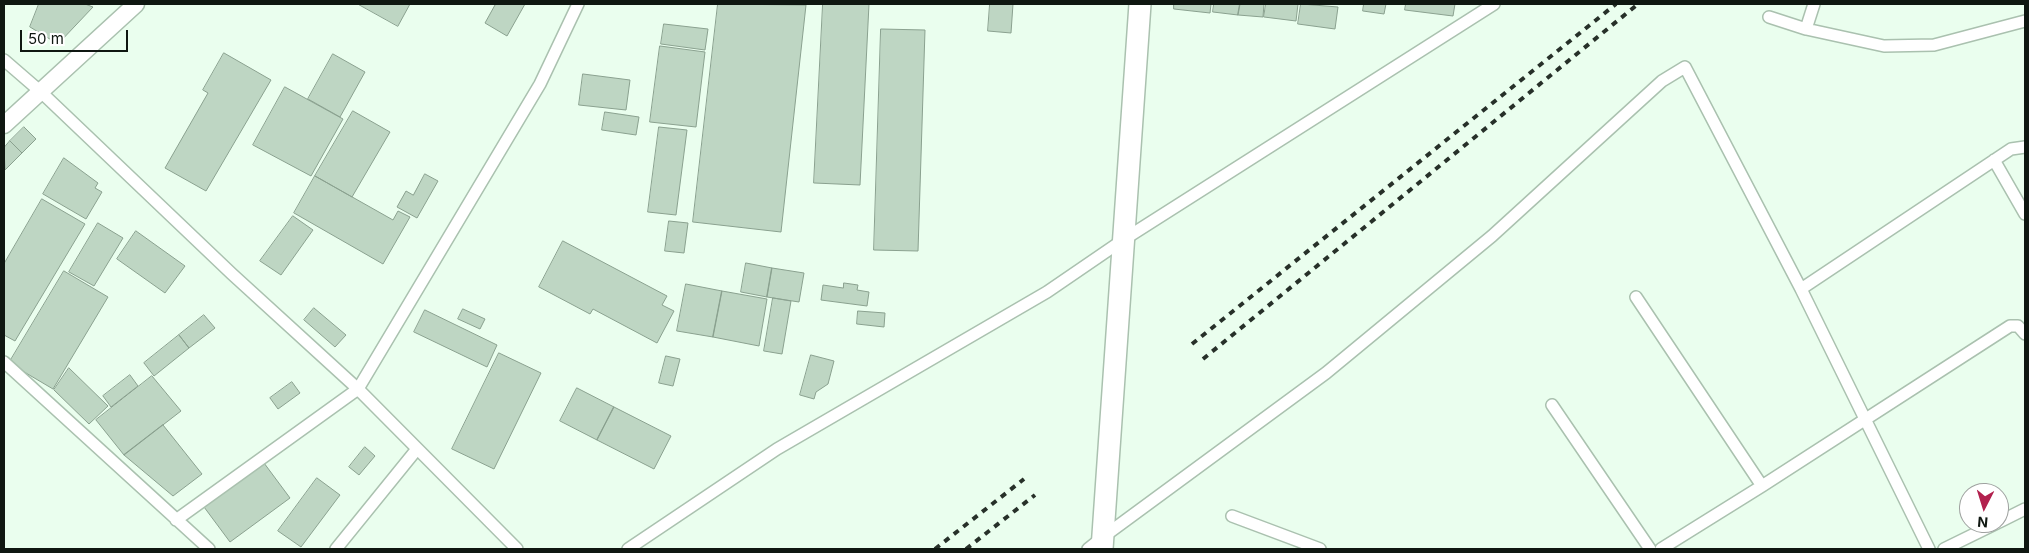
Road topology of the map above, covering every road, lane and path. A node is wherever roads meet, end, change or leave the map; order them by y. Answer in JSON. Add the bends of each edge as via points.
{"nodes":[{"id":1,"x":136,"y":4,"type":"edge"},
{"id":2,"x":578,"y":4,"type":"edge"},
{"id":3,"x":1140,"y":4,"type":"edge"},
{"id":4,"x":1494,"y":4,"type":"edge"},
{"id":5,"x":1814,"y":4,"type":"edge"},
{"id":6,"x":1769,"y":17,"type":"dead end"},
{"id":7,"x":2025,"y":21,"type":"edge"},
{"id":8,"x":1806,"y":29,"type":"junction"},
{"id":9,"x":4,"y":60,"type":"edge"},
{"id":10,"x":41,"y":92,"type":"junction"},
{"id":11,"x":4,"y":125,"type":"edge"},
{"id":12,"x":2025,"y":137,"type":"edge"},
{"id":13,"x":2025,"y":147,"type":"edge"},
{"id":14,"x":2011,"y":149,"type":"junction"},
{"id":15,"x":1994,"y":160,"type":"junction"},
{"id":16,"x":2025,"y":214,"type":"edge"},
{"id":17,"x":1123,"y":240,"type":"junction"},
{"id":18,"x":1801,"y":289,"type":"junction"},
{"id":19,"x":1636,"y":297,"type":"dead end"},
{"id":20,"x":2025,"y":334,"type":"edge"},
{"id":21,"x":4,"y":362,"type":"edge"},
{"id":22,"x":358,"y":389,"type":"junction"},
{"id":23,"x":1552,"y":405,"type":"dead end"},
{"id":24,"x":1864,"y":420,"type":"junction"},
{"id":25,"x":417,"y":449,"type":"junction"},
{"id":26,"x":1762,"y":486,"type":"junction"},
{"id":27,"x":2025,"y":509,"type":"edge"},
{"id":28,"x":1232,"y":516,"type":"dead end"},
{"id":29,"x":2009,"y":517,"type":"edge"},
{"id":30,"x":176,"y":520,"type":"junction"},
{"id":31,"x":1977,"y":533,"type":"edge"},
{"id":32,"x":1098,"y":545,"type":"edge"},
{"id":33,"x":210,"y":549,"type":"edge"},
{"id":34,"x":336,"y":549,"type":"edge"},
{"id":35,"x":517,"y":549,"type":"edge"},
{"id":36,"x":628,"y":549,"type":"edge"},
{"id":37,"x":1320,"y":549,"type":"edge"},
{"id":38,"x":1650,"y":549,"type":"edge"},
{"id":39,"x":1660,"y":549,"type":"edge"},
{"id":40,"x":1929,"y":549,"type":"edge"},
{"id":41,"x":1944,"y":549,"type":"edge"}],
"edges":[{"from":1,"to":10,"type":"street"},
{"from":2,"to":22,"type":"street","via":[[540,84]]},
{"from":3,"to":17,"type":"highway"},
{"from":4,"to":17,"type":"street"},
{"from":5,"to":8,"type":"street"},
{"from":6,"to":8,"type":"street"},
{"from":7,"to":8,"type":"street","via":[[1934,45],[1884,46]]},
{"from":9,"to":10,"type":"street"},
{"from":10,"to":11,"type":"street"},
{"from":10,"to":22,"type":"street"},
{"from":12,"to":14,"type":"street"},
{"from":13,"to":14,"type":"street"},
{"from":14,"to":15,"type":"street"},
{"from":15,"to":16,"type":"street"},
{"from":15,"to":18,"type":"street"},
{"from":17,"to":32,"type":"highway"},
{"from":17,"to":36,"type":"street","via":[[1047,292],[777,449]]},
{"from":18,"to":24,"type":"street"},
{"from":18,"to":32,"type":"street","via":[[1685,67],[1662,81],[1492,236],[1326,373]]},
{"from":19,"to":26,"type":"street"},
{"from":20,"to":24,"type":"street","via":[[2018,326],[2010,326]]},
{"from":21,"to":30,"type":"street"},
{"from":22,"to":25,"type":"street"},
{"from":22,"to":30,"type":"street"},
{"from":23,"to":38,"type":"street"},
{"from":24,"to":26,"type":"street"},
{"from":24,"to":40,"type":"street"},
{"from":25,"to":34,"type":"street"},
{"from":25,"to":35,"type":"street"},
{"from":26,"to":39,"type":"street"},
{"from":27,"to":29,"type":"street"},
{"from":28,"to":37,"type":"street"},
{"from":30,"to":33,"type":"street"},
{"from":31,"to":41,"type":"street"}]}
